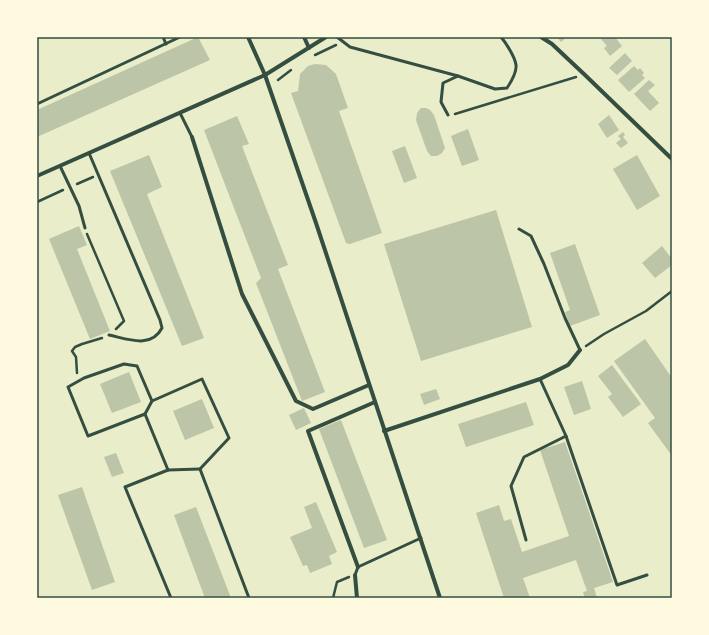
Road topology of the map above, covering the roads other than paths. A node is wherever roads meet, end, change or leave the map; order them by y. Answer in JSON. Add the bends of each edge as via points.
{"nodes":[{"id":1,"x":163,"y":37,"type":"edge"},
{"id":2,"x":180,"y":37,"type":"edge"},
{"id":3,"x":248,"y":37,"type":"edge"},
{"id":4,"x":304,"y":37,"type":"edge"},
{"id":5,"x":326,"y":37,"type":"edge"},
{"id":6,"x":337,"y":37,"type":"edge"},
{"id":7,"x":501,"y":37,"type":"edge"},
{"id":8,"x":541,"y":37,"type":"edge"},
{"id":9,"x":166,"y":44,"type":"junction"},
{"id":10,"x":309,"y":48,"type":"junction"},
{"id":11,"x":265,"y":75,"type":"junction"},
{"id":12,"x":458,"y":76,"type":"junction"},
{"id":13,"x":37,"y":104,"type":"edge"},
{"id":14,"x":180,"y":113,"type":"junction"},
{"id":15,"x":448,"y":116,"type":"road end"},
{"id":16,"x":192,"y":137,"type":"joint"},
{"id":17,"x":89,"y":153,"type":"junction"},
{"id":18,"x":672,"y":159,"type":"edge"},
{"id":19,"x":60,"y":166,"type":"junction"},
{"id":20,"x":37,"y":176,"type":"edge"},
{"id":21,"x":85,"y":228,"type":"road end"},
{"id":22,"x":519,"y":228,"type":"dead end"},
{"id":23,"x":109,"y":335,"type":"road end"},
{"id":24,"x":580,"y":350,"type":"joint"},
{"id":25,"x":540,"y":379,"type":"junction"},
{"id":26,"x":369,"y":385,"type":"junction"},
{"id":27,"x":152,"y":402,"type":"junction"},
{"id":28,"x":375,"y":402,"type":"junction"},
{"id":29,"x":145,"y":414,"type":"junction"},
{"id":30,"x":384,"y":431,"type":"junction"},
{"id":31,"x":566,"y":436,"type":"junction"},
{"id":32,"x":200,"y":468,"type":"junction"},
{"id":33,"x":168,"y":470,"type":"junction"},
{"id":34,"x":420,"y":538,"type":"junction"},
{"id":35,"x":526,"y":540,"type":"dead end"},
{"id":36,"x":358,"y":567,"type":"junction"},
{"id":37,"x":355,"y":575,"type":"joint"},
{"id":38,"x":647,"y":575,"type":"dead end"},
{"id":39,"x":171,"y":598,"type":"edge"},
{"id":40,"x":249,"y":598,"type":"edge"},
{"id":41,"x":357,"y":598,"type":"edge"},
{"id":42,"x":440,"y":598,"type":"edge"}],
"edges":[{"from":1,"to":9,"type":"lane"},
{"from":2,"to":9,"type":"lane"},
{"from":3,"to":11,"type":"street"},
{"from":4,"to":10,"type":"street"},
{"from":5,"to":10,"type":"street"},
{"from":6,"to":12,"type":"lane","via":[[350,47]]},
{"from":7,"to":12,"type":"lane","via":[[516,65],[513,79],[507,88],[495,89]]},
{"from":8,"to":18,"type":"street","via":[[552,44]]},
{"from":9,"to":13,"type":"lane"},
{"from":10,"to":11,"type":"street"},
{"from":11,"to":14,"type":"street"},
{"from":11,"to":26,"type":"street"},
{"from":12,"to":15,"type":"lane","via":[[443,84],[441,102]]},
{"from":14,"to":16,"type":"lane"},
{"from":14,"to":17,"type":"street"},
{"from":16,"to":26,"type":"street","via":[[242,294],[296,401],[313,409]]},
{"from":17,"to":19,"type":"street"},
{"from":17,"to":23,"type":"lane","via":[[162,328],[149,340],[139,342]]},
{"from":19,"to":20,"type":"street"},
{"from":19,"to":21,"type":"lane","via":[[79,206]]},
{"from":22,"to":24,"type":"lane","via":[[531,236]]},
{"from":24,"to":25,"type":"street","via":[[568,365]]},
{"from":25,"to":30,"type":"street"},
{"from":25,"to":31,"type":"lane"},
{"from":26,"to":28,"type":"street"},
{"from":27,"to":29,"type":"lane"},
{"from":27,"to":29,"type":"lane","via":[[137,366],[124,364],[68,386],[88,436]]},
{"from":27,"to":32,"type":"lane","via":[[202,379],[229,438]]},
{"from":28,"to":30,"type":"street"},
{"from":28,"to":36,"type":"street","via":[[308,431]]},
{"from":29,"to":33,"type":"lane"},
{"from":30,"to":34,"type":"street"},
{"from":31,"to":35,"type":"lane","via":[[524,457],[511,486]]},
{"from":31,"to":38,"type":"lane","via":[[617,585]]},
{"from":32,"to":33,"type":"lane"},
{"from":32,"to":40,"type":"lane"},
{"from":33,"to":39,"type":"lane","via":[[125,488]]},
{"from":34,"to":36,"type":"lane"},
{"from":34,"to":42,"type":"street"},
{"from":36,"to":37,"type":"lane"},
{"from":37,"to":41,"type":"street"}]}
